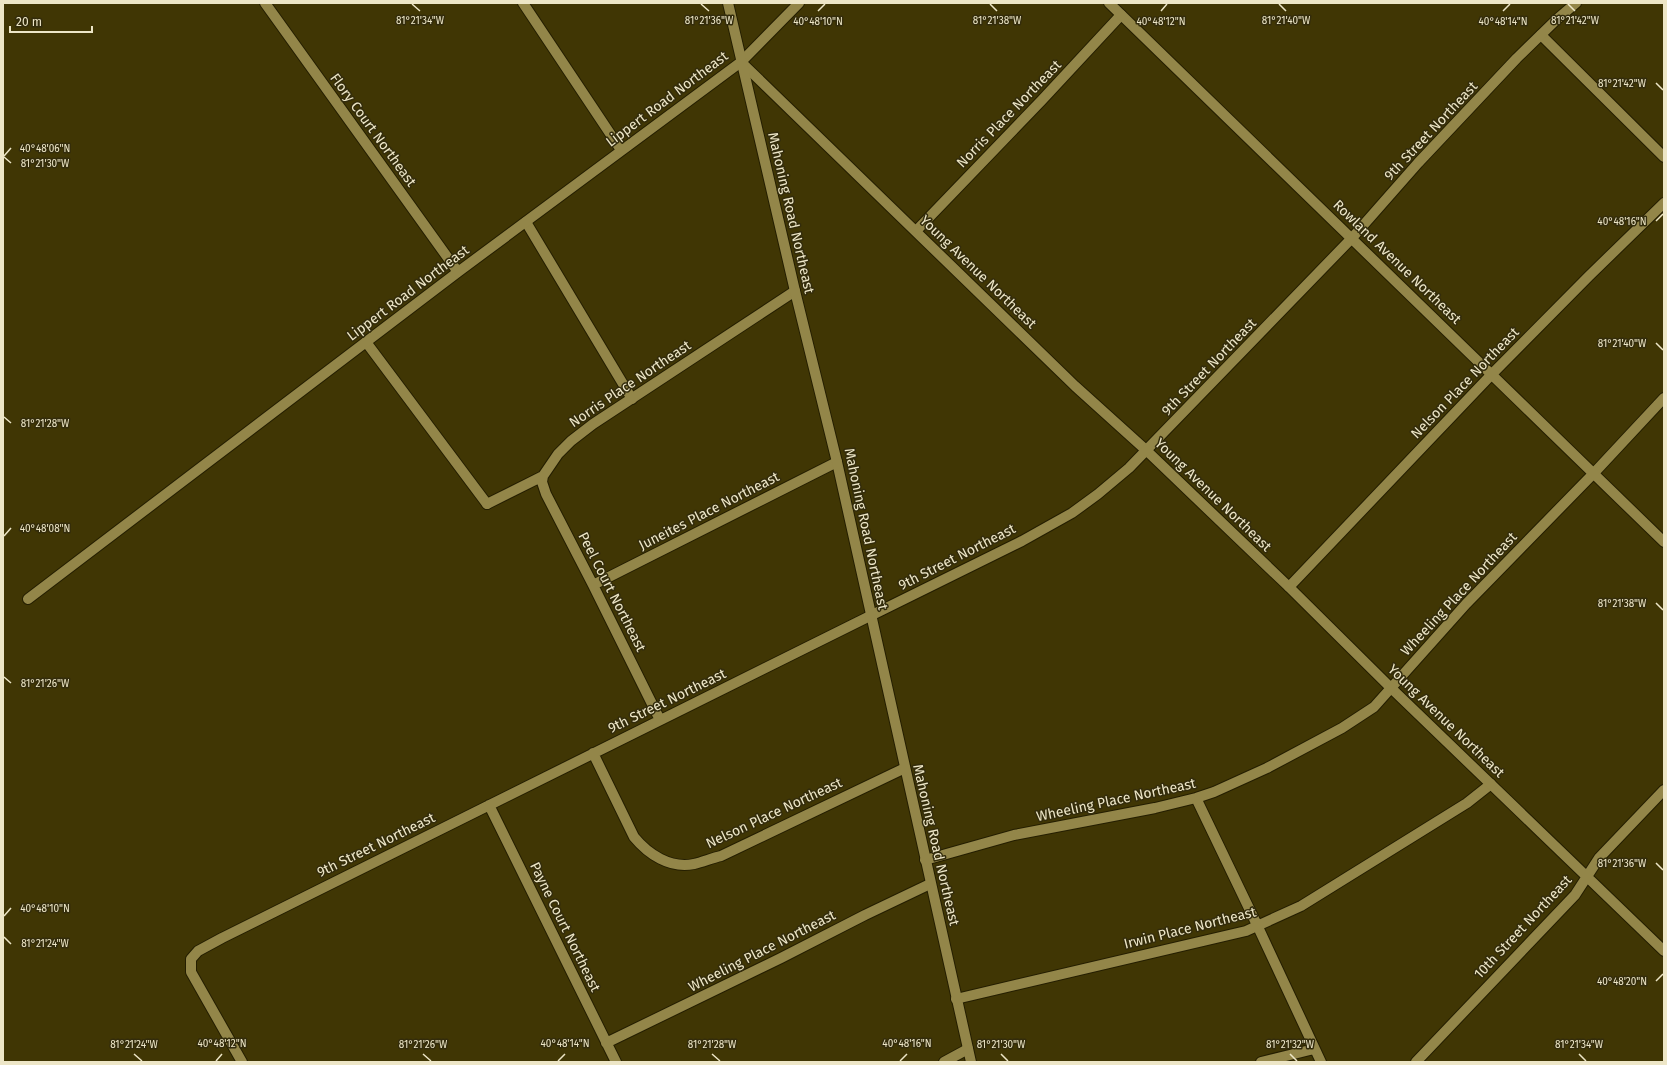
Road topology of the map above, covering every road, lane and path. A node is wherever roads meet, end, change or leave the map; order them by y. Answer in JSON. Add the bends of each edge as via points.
{"nodes":[{"id":1,"x":265,"y":3,"type":"edge"},
{"id":2,"x":523,"y":3,"type":"edge"},
{"id":3,"x":728,"y":3,"type":"edge"},
{"id":4,"x":799,"y":3,"type":"edge"},
{"id":5,"x":1109,"y":3,"type":"edge"},
{"id":6,"x":1576,"y":3,"type":"edge"},
{"id":7,"x":1121,"y":15,"type":"junction"},
{"id":8,"x":1541,"y":35,"type":"junction"},
{"id":9,"x":741,"y":62,"type":"junction"},
{"id":10,"x":621,"y":150,"type":"junction"},
{"id":11,"x":1664,"y":157,"type":"edge"},
{"id":12,"x":1664,"y":203,"type":"edge"},
{"id":13,"x":526,"y":222,"type":"junction"},
{"id":14,"x":916,"y":231,"type":"junction"},
{"id":15,"x":1352,"y":238,"type":"junction"},
{"id":16,"x":458,"y":272,"type":"junction"},
{"id":17,"x":795,"y":291,"type":"junction"},
{"id":18,"x":366,"y":342,"type":"junction"},
{"id":19,"x":1492,"y":374,"type":"junction"},
{"id":20,"x":1664,"y":398,"type":"edge"},
{"id":21,"x":632,"y":399,"type":"junction"},
{"id":22,"x":1147,"y":451,"type":"junction"},
{"id":23,"x":837,"y":462,"type":"junction"},
{"id":24,"x":1594,"y":473,"type":"junction"},
{"id":25,"x":543,"y":476,"type":"junction"},
{"id":26,"x":1664,"y":542,"type":"edge"},
{"id":27,"x":593,"y":585,"type":"junction"},
{"id":28,"x":1289,"y":587,"type":"junction"},
{"id":29,"x":28,"y":599,"type":"dead end"},
{"id":30,"x":870,"y":616,"type":"junction"},
{"id":31,"x":1390,"y":687,"type":"junction"},
{"id":32,"x":660,"y":720,"type":"junction"},
{"id":33,"x":593,"y":753,"type":"junction"},
{"id":34,"x":905,"y":768,"type":"junction"},
{"id":35,"x":1491,"y":784,"type":"junction"},
{"id":36,"x":1664,"y":790,"type":"edge"},
{"id":37,"x":1196,"y":798,"type":"junction"},
{"id":38,"x":489,"y":805,"type":"junction"},
{"id":39,"x":925,"y":860,"type":"junction"},
{"id":40,"x":1587,"y":877,"type":"junction"},
{"id":41,"x":930,"y":884,"type":"junction"},
{"id":42,"x":1258,"y":927,"type":"junction"},
{"id":43,"x":1664,"y":951,"type":"edge"},
{"id":44,"x":956,"y":999,"type":"junction"},
{"id":45,"x":606,"y":1043,"type":"junction"},
{"id":46,"x":968,"y":1049,"type":"junction"},
{"id":47,"x":1314,"y":1049,"type":"junction"},
{"id":48,"x":242,"y":1062,"type":"edge"},
{"id":49,"x":616,"y":1062,"type":"edge"},
{"id":50,"x":944,"y":1062,"type":"edge"},
{"id":51,"x":971,"y":1062,"type":"edge"},
{"id":52,"x":1261,"y":1062,"type":"edge"},
{"id":53,"x":1321,"y":1062,"type":"edge"},
{"id":54,"x":1416,"y":1062,"type":"edge"}],
"edges":[{"from":1,"to":16,"type":"street","name":"Flory Court Northeast"},
{"from":2,"to":10,"type":"street"},
{"from":3,"to":9,"type":"street","name":"Mahoning Road Northeast"},
{"from":4,"to":9,"type":"street","name":"Lippert Road Northeast"},
{"from":5,"to":7,"type":"street","name":"Rowland Avenue Northeast"},
{"from":6,"to":8,"type":"street","name":"9th Street Northeast"},
{"from":7,"to":14,"type":"street","name":"Norris Place Northeast"},
{"from":7,"to":15,"type":"street","name":"Rowland Avenue Northeast"},
{"from":8,"to":11,"type":"street"},
{"from":8,"to":15,"type":"street","name":"9th Street Northeast"},
{"from":9,"to":10,"type":"street","name":"Lippert Road Northeast"},
{"from":9,"to":14,"type":"street","name":"Young Avenue Northeast"},
{"from":9,"to":17,"type":"street","name":"Mahoning Road Northeast"},
{"from":10,"to":13,"type":"street","name":"Lippert Road Northeast"},
{"from":12,"to":19,"type":"street","name":"Nelson Place Northeast"},
{"from":13,"to":16,"type":"street","name":"Lippert Road Northeast"},
{"from":13,"to":21,"type":"street"},
{"from":14,"to":22,"type":"street","name":"Young Avenue Northeast"},
{"from":15,"to":19,"type":"street","name":"Rowland Avenue Northeast"},
{"from":15,"to":22,"type":"street","name":"9th Street Northeast"},
{"from":16,"to":18,"type":"street","name":"Lippert Road Northeast"},
{"from":17,"to":21,"type":"street","name":"Norris Place Northeast"},
{"from":17,"to":23,"type":"street","name":"Mahoning Road Northeast"},
{"from":18,"to":25,"type":"street","via":[[487,504]]},
{"from":18,"to":29,"type":"street","name":"Lippert Road Northeast"},
{"from":19,"to":24,"type":"street","name":"Rowland Avenue Northeast"},
{"from":19,"to":28,"type":"street","name":"Nelson Place Northeast"},
{"from":20,"to":24,"type":"street","name":"Wheeling Place Northeast"},
{"from":21,"to":25,"type":"street","name":"Norris Place Northeast","via":[[571,441],[552,461]]},
{"from":22,"to":28,"type":"street","name":"Young Avenue Northeast"},
{"from":22,"to":30,"type":"street","name":"9th Street Northeast","via":[[1114,481],[1072,513],[1022,541]]},
{"from":23,"to":27,"type":"street","name":"Juneites Place Northeast"},
{"from":23,"to":30,"type":"street","name":"Mahoning Road Northeast"},
{"from":24,"to":26,"type":"street","name":"Rowland Avenue Northeast"},
{"from":24,"to":31,"type":"street","name":"Wheeling Place Northeast","via":[[1466,604]]},
{"from":25,"to":27,"type":"street","name":"Peel Court Northeast","via":[[546,494]]},
{"from":27,"to":32,"type":"street","name":"Peel Court Northeast"},
{"from":28,"to":31,"type":"street","name":"Young Avenue Northeast"},
{"from":30,"to":32,"type":"street","name":"9th Street Northeast"},
{"from":30,"to":34,"type":"street","name":"Mahoning Road Northeast"},
{"from":31,"to":35,"type":"street","name":"Young Avenue Northeast"},
{"from":31,"to":37,"type":"street","name":"Wheeling Place Northeast","via":[[1374,707],[1342,728],[1267,768]]},
{"from":32,"to":33,"type":"street","name":"9th Street Northeast"},
{"from":33,"to":34,"type":"street","name":"Nelson Place Northeast","via":[[634,836],[643,848],[673,864],[693,865],[721,856]]},
{"from":33,"to":38,"type":"street","name":"9th Street Northeast"},
{"from":34,"to":39,"type":"street","name":"Mahoning Road Northeast"},
{"from":35,"to":40,"type":"street","name":"Young Avenue Northeast"},
{"from":35,"to":42,"type":"street","name":"Irwin Place Northeast","via":[[1467,803],[1307,902]]},
{"from":36,"to":40,"type":"street","name":"10th Street Northeast","via":[[1599,858]]},
{"from":37,"to":39,"type":"street","name":"Wheeling Place Northeast","via":[[1014,836]]},
{"from":37,"to":42,"type":"street"},
{"from":38,"to":45,"type":"street","name":"Payne Court Northeast"},
{"from":38,"to":48,"type":"street","name":"9th Street Northeast","via":[[198,951],[191,959],[191,972]]},
{"from":39,"to":41,"type":"street","name":"Mahoning Road Northeast"},
{"from":40,"to":43,"type":"street","name":"Young Avenue Northeast"},
{"from":40,"to":54,"type":"street","name":"10th Street Northeast","via":[[1575,894]]},
{"from":41,"to":44,"type":"street","name":"Mahoning Road Northeast"},
{"from":41,"to":45,"type":"street","name":"Wheeling Place Northeast"},
{"from":42,"to":44,"type":"street","name":"Irwin Place Northeast"},
{"from":42,"to":47,"type":"street"},
{"from":44,"to":46,"type":"street","name":"Mahoning Road Northeast"},
{"from":45,"to":49,"type":"street","name":"Payne Court Northeast"},
{"from":46,"to":50,"type":"street"},
{"from":46,"to":51,"type":"street","name":"Mahoning Road Northeast"},
{"from":47,"to":52,"type":"street"},
{"from":47,"to":53,"type":"street"}]}
